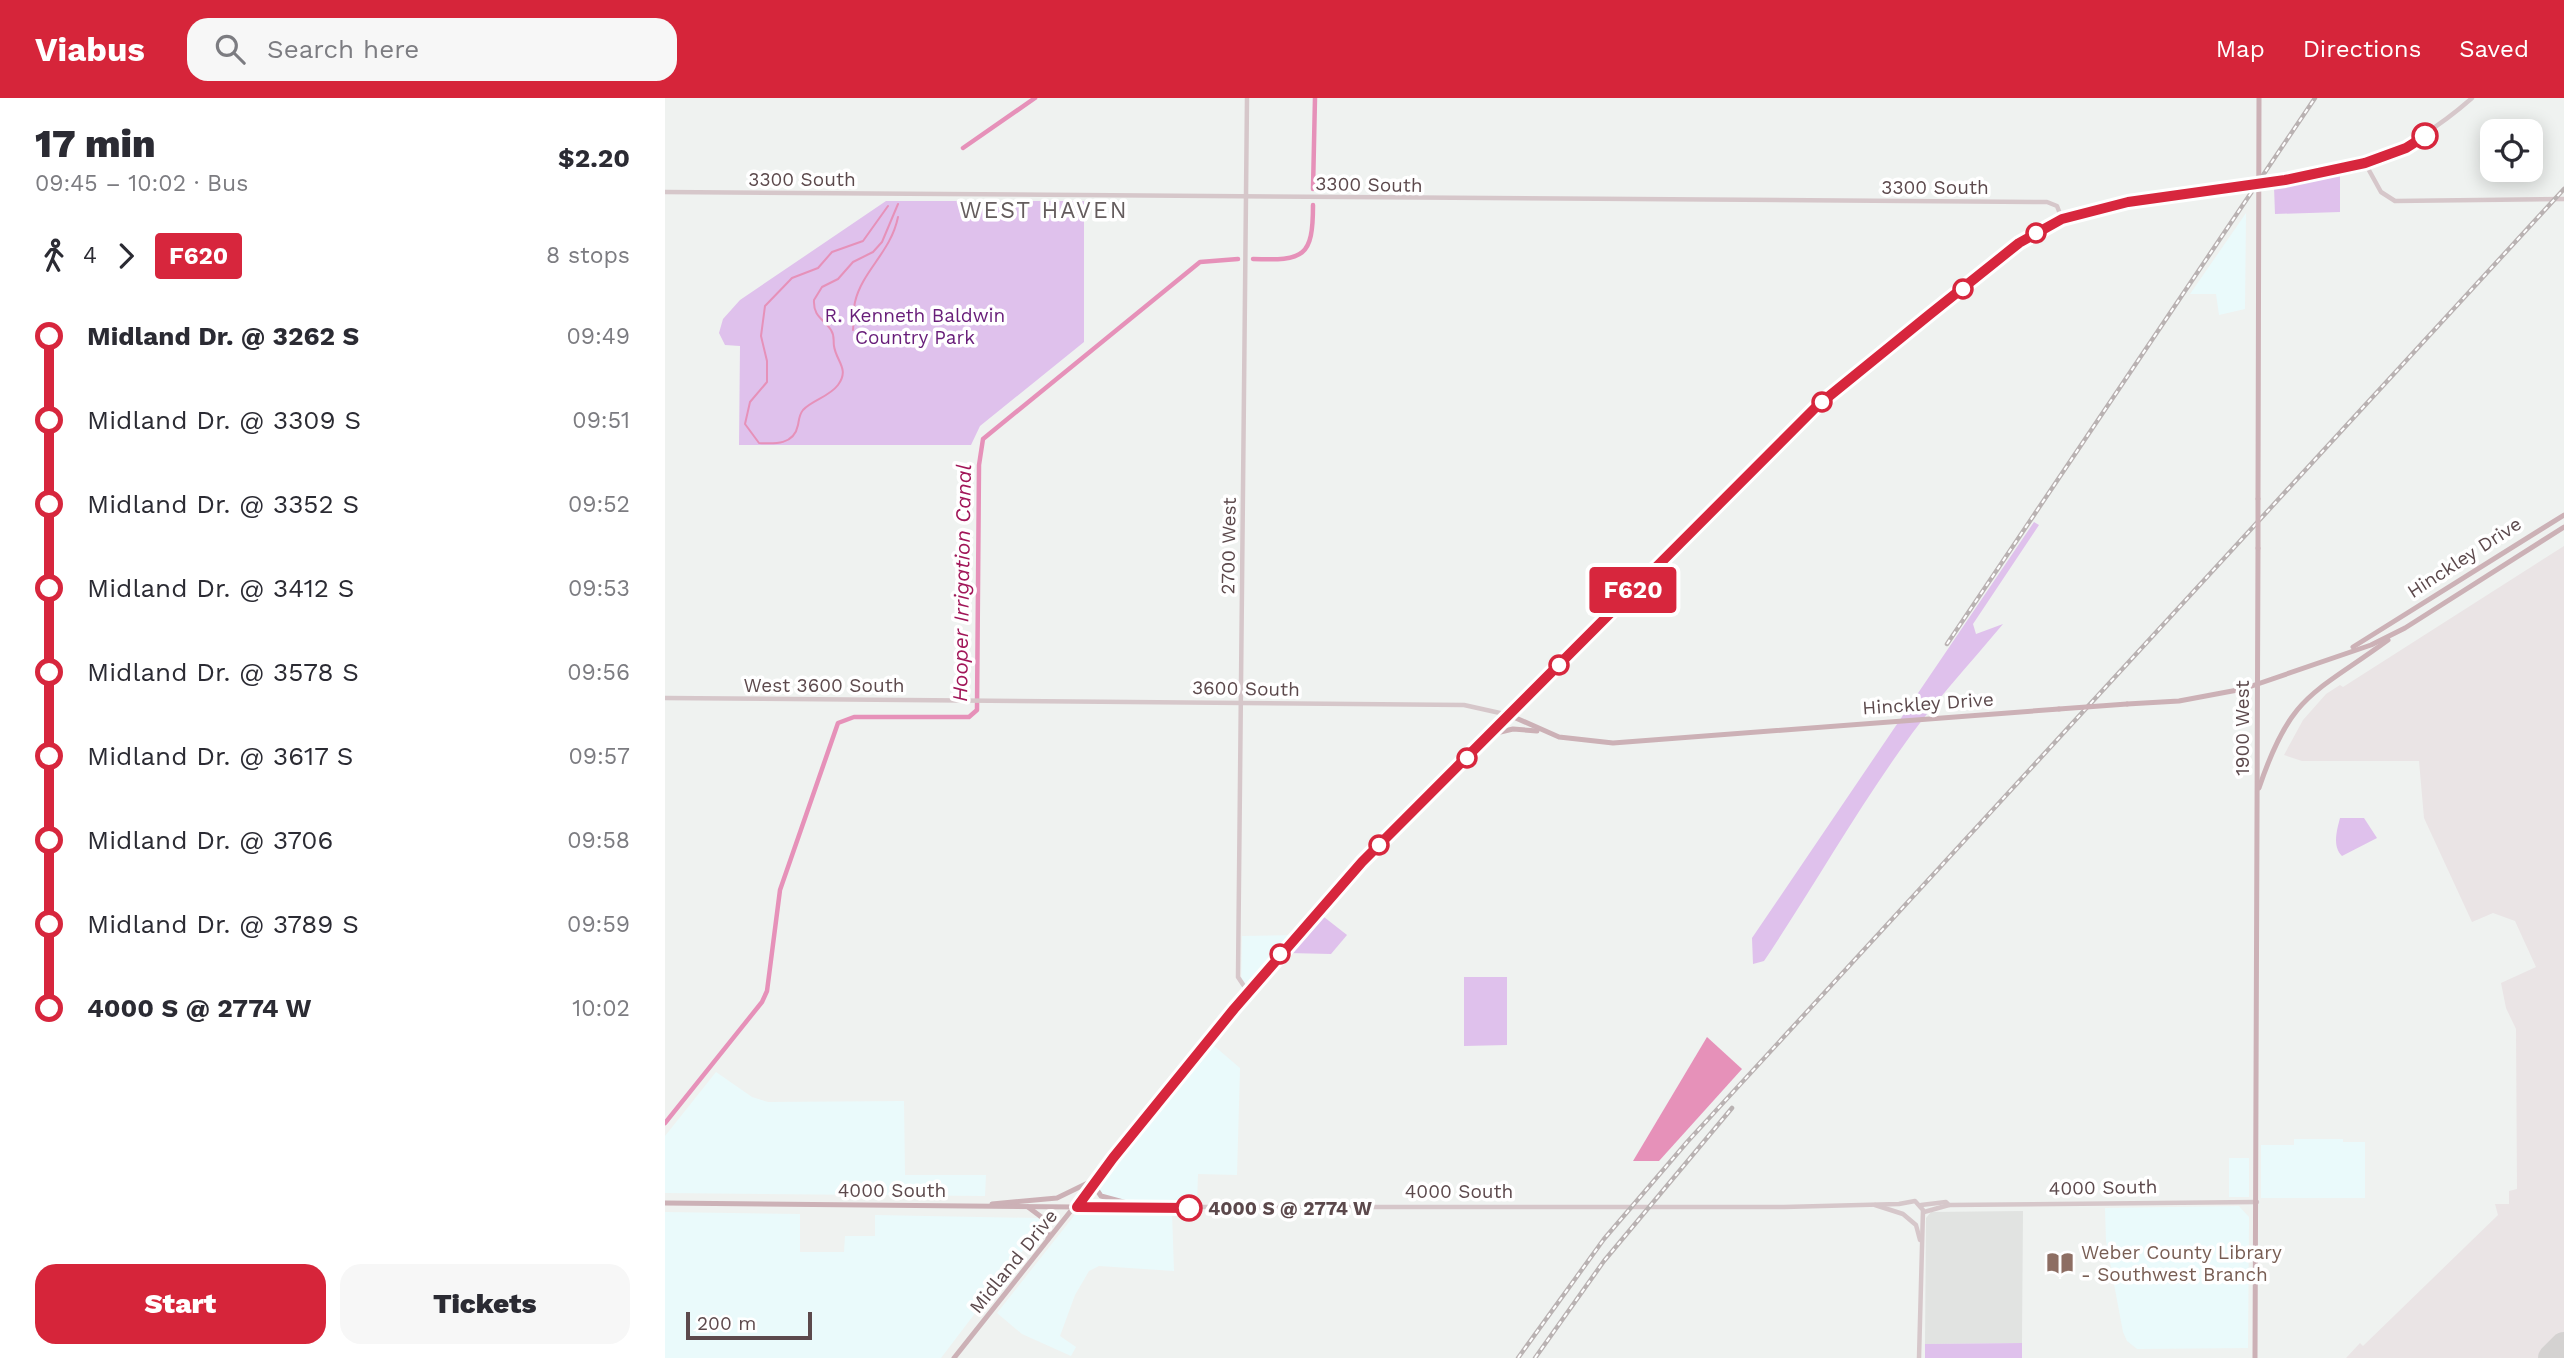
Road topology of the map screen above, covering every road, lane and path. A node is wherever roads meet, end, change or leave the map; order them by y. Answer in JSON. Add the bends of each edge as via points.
{"nodes":[{"id":1,"x":1247,"y":98,"type":"edge"},
{"id":2,"x":2259,"y":98,"type":"edge"},
{"id":3,"x":2472,"y":98,"type":"edge"},
{"id":4,"x":2365,"y":163,"type":"junction"},
{"id":5,"x":2258,"y":182,"type":"junction"},
{"id":6,"x":665,"y":192,"type":"edge"},
{"id":7,"x":1245,"y":196,"type":"junction"},
{"id":8,"x":2564,"y":199,"type":"edge"},
{"id":9,"x":2062,"y":219,"type":"junction"},
{"id":10,"x":2564,"y":515,"type":"edge"},
{"id":11,"x":2564,"y":527,"type":"edge"},
{"id":12,"x":2405,"y":628,"type":"junction"},
{"id":13,"x":2347,"y":651,"type":"junction"},
{"id":14,"x":2257,"y":684,"type":"junction"},
{"id":15,"x":665,"y":698,"type":"edge"},
{"id":16,"x":982,"y":700,"type":"joint"},
{"id":17,"x":1242,"y":702,"type":"junction"},
{"id":18,"x":1509,"y":715,"type":"junction"},
{"id":19,"x":1540,"y":731,"type":"junction"},
{"id":20,"x":1489,"y":735,"type":"junction"},
{"id":21,"x":2257,"y":795,"type":"junction"},
{"id":22,"x":1248,"y":992,"type":"junction"},
{"id":23,"x":1099,"y":1177,"type":"junction"},
{"id":24,"x":2257,"y":1202,"type":"junction"},
{"id":25,"x":665,"y":1203,"type":"edge"},
{"id":26,"x":1906,"y":1203,"type":"junction"},
{"id":27,"x":1875,"y":1205,"type":"junction"},
{"id":28,"x":1921,"y":1205,"type":"junction"},
{"id":29,"x":1949,"y":1205,"type":"junction"},
{"id":30,"x":986,"y":1206,"type":"junction"},
{"id":31,"x":1138,"y":1206,"type":"junction"},
{"id":32,"x":1028,"y":1207,"type":"junction"},
{"id":33,"x":1077,"y":1207,"type":"junction"},
{"id":34,"x":1903,"y":1213,"type":"junction"},
{"id":35,"x":1922,"y":1215,"type":"junction"},
{"id":36,"x":1911,"y":1220,"type":"junction"},
{"id":37,"x":1920,"y":1240,"type":"junction"},
{"id":38,"x":1048,"y":1242,"type":"junction"},
{"id":39,"x":954,"y":1358,"type":"edge"},
{"id":40,"x":1919,"y":1358,"type":"edge"},
{"id":41,"x":2255,"y":1358,"type":"edge"}],
"edges":[{"from":1,"to":7,"type":"street","name":"2700 West"},
{"from":2,"to":5,"type":"main road","name":"1900 West"},
{"from":3,"to":4,"type":"street","name":"Midland Drive","via":[[2416,141]]},
{"from":4,"to":5,"type":"street","name":"Midland Drive"},
{"from":4,"to":8,"type":"street","via":[[2381,192],[2395,201]]},
{"from":5,"to":9,"type":"main road","name":"Midland Drive","via":[[2128,202]]},
{"from":5,"to":14,"type":"main road","name":"1900 West","bridge":true},
{"from":6,"to":7,"type":"street","name":"3300 South"},
{"from":7,"to":9,"type":"street","name":"3300 South","via":[[2047,202],[2057,206]]},
{"from":7,"to":17,"type":"street","name":"2700 West"},
{"from":9,"to":18,"type":"main road","name":"Midland Drive","via":[[2019,243],[1817,406]]},
{"from":10,"to":13,"type":"main road","name":"Hinckley Drive"},
{"from":11,"to":12,"type":"main road","name":"Hinckley Drive"},
{"from":12,"to":13,"type":"main road","name":"Hinckley Drive","via":[[2371,646]]},
{"from":12,"to":21,"type":"main road","via":[[2304,699],[2273,746]]},
{"from":13,"to":14,"type":"main road","name":"Hinckley Drive"},
{"from":14,"to":19,"type":"main road","name":"Hinckley Drive","bridge":true,"via":[[2211,696],[2127,704],[1613,743],[1588,743]]},
{"from":14,"to":21,"type":"main road","name":"1900 West"},
{"from":15,"to":16,"type":"street","name":"West 3600 South"},
{"from":16,"to":17,"type":"street","name":"3600 South"},
{"from":17,"to":18,"type":"street","name":"3600 South","via":[[1464,705]]},
{"from":17,"to":22,"type":"street","name":"2700 West","via":[[1238,977]]},
{"from":18,"to":19,"type":"main road","name":"Hinckley Drive"},
{"from":18,"to":20,"type":"main road","name":"Midland Drive"},
{"from":19,"to":20,"type":"main road","via":[[1513,729]]},
{"from":20,"to":22,"type":"main road","name":"Midland Drive","via":[[1320,907]]},
{"from":21,"to":24,"type":"main road","name":"1900 West"},
{"from":22,"to":23,"type":"main road","name":"Midland Drive"},
{"from":23,"to":30,"type":"main road","via":[[1067,1195]]},
{"from":23,"to":31,"type":"main road","via":[[1101,1196]]},
{"from":23,"to":33,"type":"main road","name":"Midland Drive"},
{"from":24,"to":29,"type":"street","name":"4000 South"},
{"from":24,"to":41,"type":"main road","name":"1900 West"},
{"from":25,"to":30,"type":"main road","name":"4000 South"},
{"from":26,"to":27,"type":"street","name":"4000 South"},
{"from":26,"to":28,"type":"street"},
{"from":26,"to":34,"type":"street"},
{"from":27,"to":31,"type":"street","name":"4000 South"},
{"from":27,"to":34,"type":"street","name":"4000 South"},
{"from":28,"to":29,"type":"street","name":"4000 South"},
{"from":28,"to":35,"type":"street"},
{"from":29,"to":35,"type":"street","name":"4000 South"},
{"from":30,"to":32,"type":"main road","name":"4000 South"},
{"from":31,"to":33,"type":"street","name":"4000 South"},
{"from":32,"to":33,"type":"main road","name":"4000 South"},
{"from":32,"to":38,"type":"main road","via":[[1048,1222]]},
{"from":33,"to":38,"type":"main road","name":"Midland Drive"},
{"from":34,"to":36,"type":"street"},
{"from":35,"to":36,"type":"street"},
{"from":35,"to":37,"type":"street"},
{"from":36,"to":37,"type":"street"},
{"from":37,"to":40,"type":"street"},
{"from":38,"to":39,"type":"main road","name":"Midland Drive"}]}
